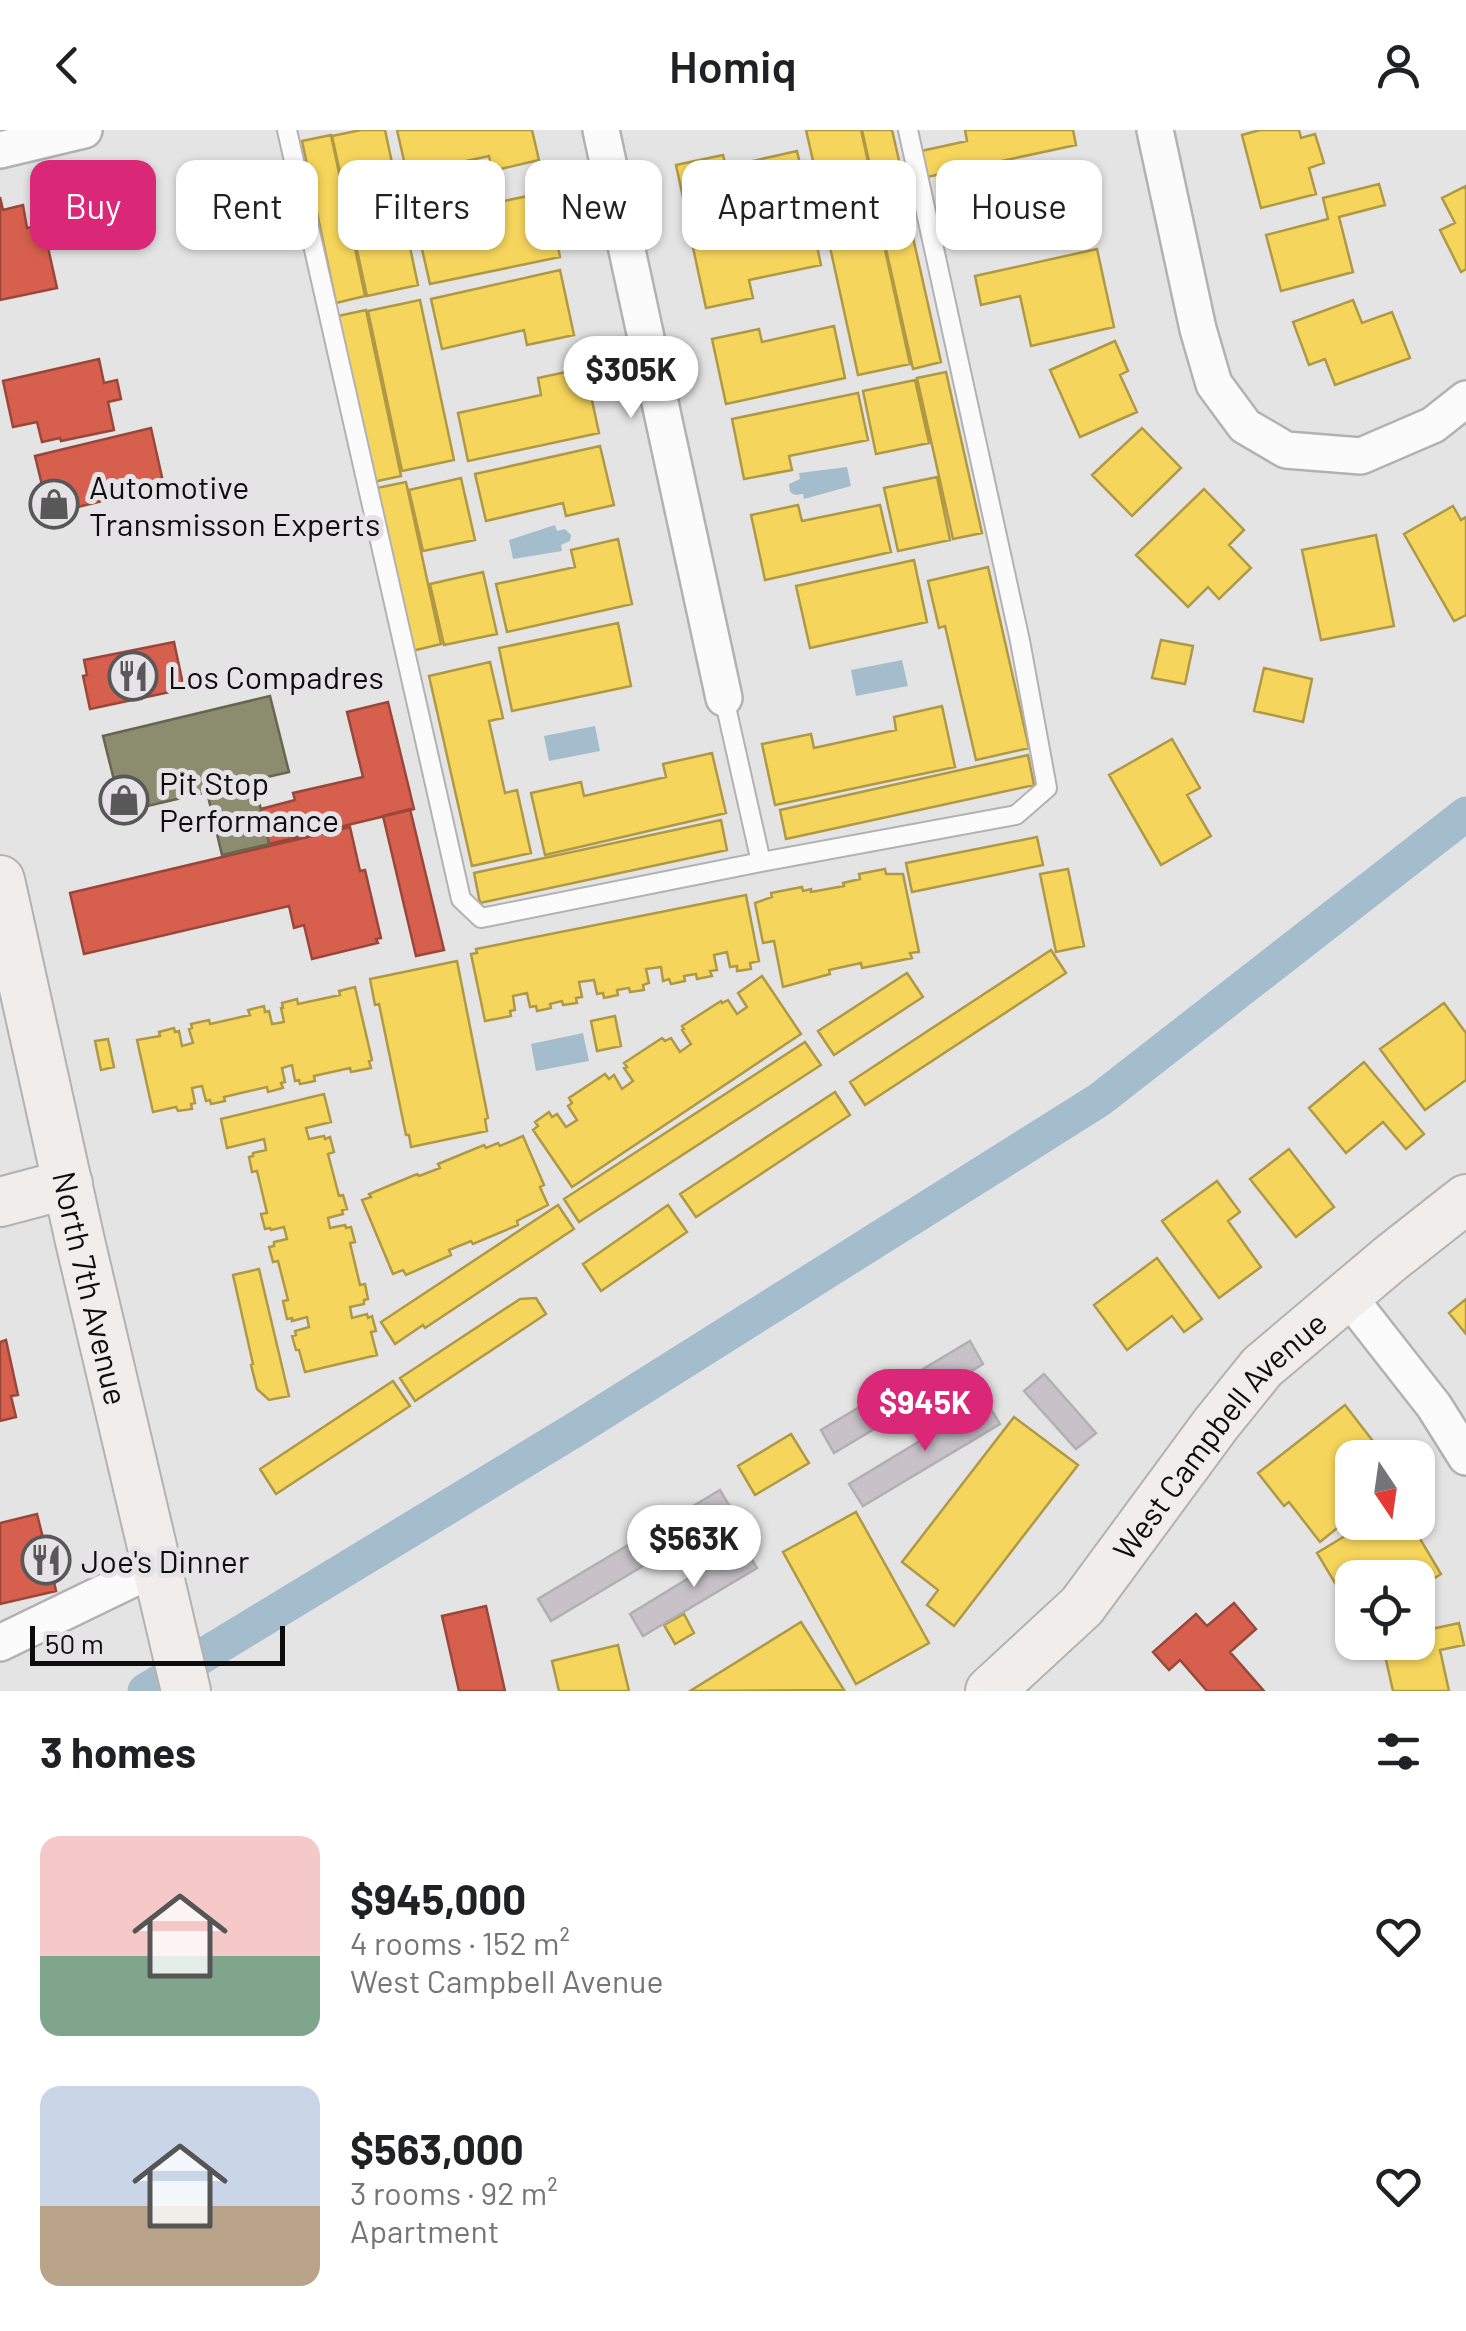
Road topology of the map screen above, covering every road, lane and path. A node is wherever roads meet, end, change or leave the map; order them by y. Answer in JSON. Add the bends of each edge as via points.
{"nodes":[{"id":1,"x":84,"y":130,"type":"edge"},
{"id":2,"x":287,"y":130,"type":"edge"},
{"id":3,"x":601,"y":130,"type":"edge"},
{"id":4,"x":908,"y":130,"type":"edge"},
{"id":5,"x":1155,"y":130,"type":"edge"},
{"id":6,"x":0,"y":150,"type":"edge"},
{"id":7,"x":1466,"y":398,"type":"edge"},
{"id":8,"x":724,"y":698,"type":"joint"},
{"id":9,"x":761,"y":862,"type":"junction"},
{"id":10,"x":0,"y":880,"type":"edge"},
{"id":11,"x":68,"y":1184,"type":"junction"},
{"id":12,"x":1466,"y":1200,"type":"edge"},
{"id":13,"x":0,"y":1202,"type":"edge"},
{"id":14,"x":1347,"y":1295,"type":"junction"},
{"id":15,"x":1466,"y":1456,"type":"edge"},
{"id":16,"x":157,"y":1566,"type":"junction"},
{"id":17,"x":0,"y":1643,"type":"edge"},
{"id":18,"x":186,"y":1691,"type":"edge"},
{"id":19,"x":990,"y":1691,"type":"edge"}],
"edges":[{"from":1,"to":6,"type":"street"},
{"from":2,"to":9,"type":"lane","via":[[460,899],[480,918]]},
{"from":3,"to":8,"type":"street"},
{"from":4,"to":9,"type":"lane","via":[[1048,788],[1016,815]]},
{"from":5,"to":7,"type":"street","via":[[1214,384],[1245,426],[1286,450],[1361,456],[1433,424]]},
{"from":8,"to":9,"type":"lane"},
{"from":10,"to":11,"type":"main road","name":"North 7th Avenue"},
{"from":11,"to":13,"type":"main road"},
{"from":11,"to":16,"type":"main road","name":"North 7th Avenue"},
{"from":12,"to":14,"type":"main road","name":"West Campbell Avenue"},
{"from":14,"to":15,"type":"street"},
{"from":14,"to":19,"type":"main road","name":"West Campbell Avenue","via":[[1262,1367],[1082,1606]]},
{"from":16,"to":17,"type":"street"},
{"from":16,"to":18,"type":"main road","name":"North 7th Avenue"}]}
